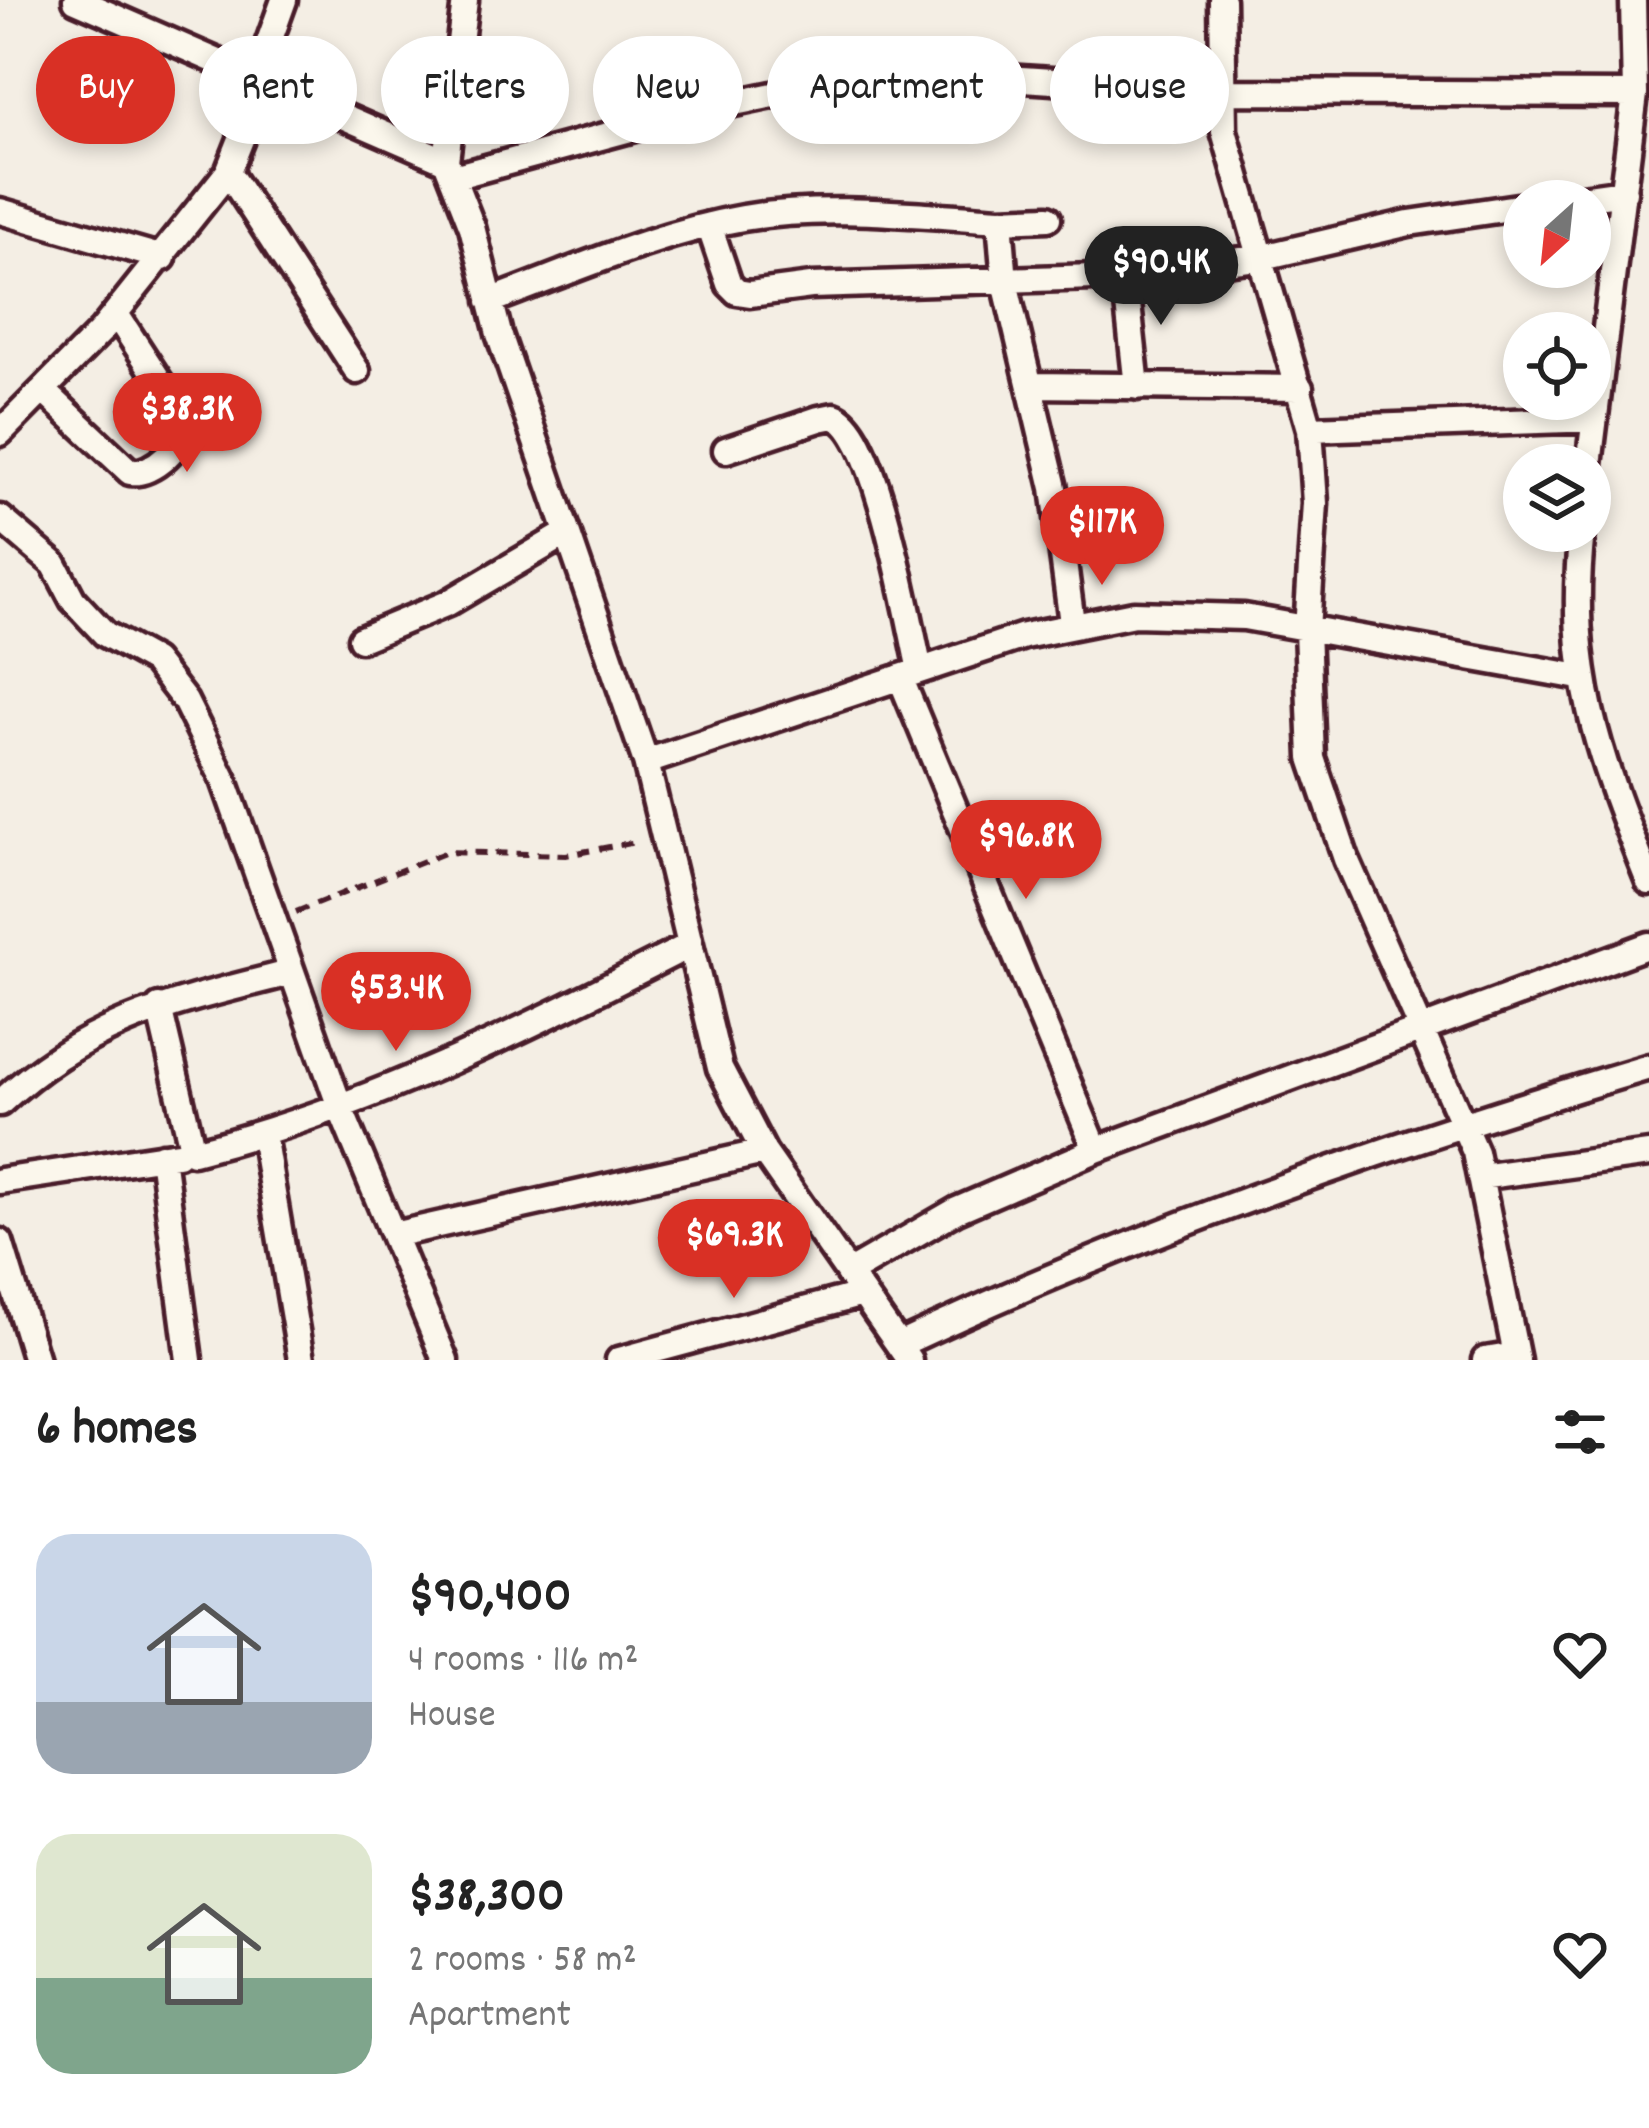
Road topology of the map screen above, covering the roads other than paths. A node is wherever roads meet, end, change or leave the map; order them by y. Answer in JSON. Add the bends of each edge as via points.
{"nodes":[{"id":1,"x":76,"y":0,"type":"edge"},
{"id":2,"x":284,"y":0,"type":"edge"},
{"id":3,"x":464,"y":0,"type":"edge"},
{"id":4,"x":1222,"y":0,"type":"edge"},
{"id":5,"x":1633,"y":0,"type":"edge"},
{"id":6,"x":271,"y":36,"type":"edge"},
{"id":7,"x":1221,"y":36,"type":"edge"},
{"id":8,"x":199,"y":53,"type":"edge"},
{"id":9,"x":1050,"y":81,"type":"edge"},
{"id":10,"x":1229,"y":92,"type":"edge"},
{"id":11,"x":1635,"y":94,"type":"junction"},
{"id":12,"x":357,"y":125,"type":"edge"},
{"id":13,"x":239,"y":144,"type":"edge"},
{"id":14,"x":1228,"y":144,"type":"edge"},
{"id":15,"x":450,"y":169,"type":"junction"},
{"id":16,"x":228,"y":172,"type":"junction"},
{"id":17,"x":1624,"y":192,"type":"junction"},
{"id":18,"x":1611,"y":194,"type":"edge"},
{"id":19,"x":1503,"y":209,"type":"edge"},
{"id":20,"x":0,"y":212,"type":"edge"},
{"id":21,"x":1048,"y":218,"type":"dead end"},
{"id":22,"x":1000,"y":220,"type":"junction"},
{"id":23,"x":709,"y":225,"type":"junction"},
{"id":24,"x":1263,"y":256,"type":"junction"},
{"id":25,"x":163,"y":258,"type":"junction"},
{"id":26,"x":1125,"y":276,"type":"junction"},
{"id":27,"x":1005,"y":282,"type":"junction"},
{"id":28,"x":490,"y":301,"type":"junction"},
{"id":29,"x":1609,"y":312,"type":"edge"},
{"id":30,"x":116,"y":314,"type":"junction"},
{"id":31,"x":357,"y":370,"type":"dead end"},
{"id":32,"x":1030,"y":385,"type":"junction"},
{"id":33,"x":1137,"y":387,"type":"junction"},
{"id":34,"x":1300,"y":388,"type":"junction"},
{"id":35,"x":44,"y":391,"type":"junction"},
{"id":36,"x":1566,"y":420,"type":"edge"},
{"id":37,"x":1310,"y":429,"type":"junction"},
{"id":38,"x":0,"y":433,"type":"edge"},
{"id":39,"x":726,"y":450,"type":"dead end"},
{"id":40,"x":0,"y":518,"type":"edge"},
{"id":41,"x":567,"y":533,"type":"junction"},
{"id":42,"x":1582,"y":552,"type":"edge"},
{"id":43,"x":1072,"y":622,"type":"junction"},
{"id":44,"x":1307,"y":629,"type":"junction"},
{"id":45,"x":361,"y":639,"type":"dead end"},
{"id":46,"x":910,"y":674,"type":"junction"},
{"id":47,"x":1580,"y":677,"type":"junction"},
{"id":48,"x":646,"y":762,"type":"junction"},
{"id":49,"x":1649,"y":883,"type":"edge"},
{"id":50,"x":1649,"y":945,"type":"edge"},
{"id":51,"x":688,"y":946,"type":"junction"},
{"id":52,"x":290,"y":973,"type":"junction"},
{"id":53,"x":159,"y":1007,"type":"junction"},
{"id":54,"x":1423,"y":1027,"type":"junction"},
{"id":55,"x":1649,"y":1067,"type":"edge"},
{"id":56,"x":0,"y":1102,"type":"edge"},
{"id":57,"x":341,"y":1110,"type":"junction"},
{"id":58,"x":1466,"y":1127,"type":"junction"},
{"id":59,"x":263,"y":1134,"type":"junction"},
{"id":60,"x":1096,"y":1150,"type":"junction"},
{"id":61,"x":193,"y":1151,"type":"junction"},
{"id":62,"x":764,"y":1152,"type":"junction"},
{"id":63,"x":1649,"y":1154,"type":"edge"},
{"id":64,"x":162,"y":1156,"type":"junction"},
{"id":65,"x":1480,"y":1177,"type":"junction"},
{"id":66,"x":0,"y":1180,"type":"edge"},
{"id":67,"x":393,"y":1234,"type":"junction"},
{"id":68,"x":0,"y":1242,"type":"edge"},
{"id":69,"x":848,"y":1273,"type":"junction"},
{"id":70,"x":863,"y":1294,"type":"junction"},
{"id":71,"x":905,"y":1352,"type":"edge"},
{"id":72,"x":1516,"y":1357,"type":"edge"},
{"id":73,"x":37,"y":1360,"type":"edge"},
{"id":74,"x":190,"y":1360,"type":"edge"},
{"id":75,"x":301,"y":1360,"type":"edge"},
{"id":76,"x":445,"y":1360,"type":"edge"},
{"id":77,"x":619,"y":1360,"type":"edge"},
{"id":78,"x":1485,"y":1360,"type":"edge"}],
"edges":[{"from":1,"to":8,"type":"street"},
{"from":2,"to":6,"type":"street"},
{"from":3,"to":15,"type":"street"},
{"from":4,"to":7,"type":"street"},
{"from":5,"to":11,"type":"street"},
{"from":9,"to":15,"type":"street","via":[[860,77]]},
{"from":10,"to":11,"type":"street"},
{"from":11,"to":17,"type":"street"},
{"from":12,"to":15,"type":"street"},
{"from":13,"to":16,"type":"street"},
{"from":14,"to":24,"type":"street"},
{"from":15,"to":28,"type":"street"},
{"from":16,"to":25,"type":"street"},
{"from":16,"to":31,"type":"street"},
{"from":17,"to":18,"type":"street"},
{"from":17,"to":29,"type":"street"},
{"from":19,"to":24,"type":"street"},
{"from":20,"to":25,"type":"street"},
{"from":21,"to":22,"type":"street"},
{"from":22,"to":23,"type":"street","via":[[817,212]]},
{"from":22,"to":27,"type":"street"},
{"from":23,"to":27,"type":"street","via":[[725,278],[743,293]]},
{"from":23,"to":28,"type":"street"},
{"from":24,"to":26,"type":"street"},
{"from":24,"to":34,"type":"street"},
{"from":25,"to":30,"type":"street"},
{"from":26,"to":27,"type":"street"},
{"from":26,"to":33,"type":"street"},
{"from":27,"to":32,"type":"street"},
{"from":28,"to":41,"type":"street"},
{"from":30,"to":35,"type":"street"},
{"from":30,"to":35,"type":"street","via":[[186,422],[175,446],[148,471],[130,472]]},
{"from":32,"to":33,"type":"street"},
{"from":32,"to":43,"type":"street"},
{"from":33,"to":34,"type":"street"},
{"from":34,"to":37,"type":"street"},
{"from":35,"to":38,"type":"street"},
{"from":36,"to":37,"type":"street"},
{"from":37,"to":44,"type":"street","via":[[1315,503]]},
{"from":39,"to":46,"type":"street","via":[[819,418],[834,416],[852,428],[882,510]]},
{"from":40,"to":52,"type":"street","via":[[54,564],[105,634],[154,661],[174,684],[224,780]]},
{"from":41,"to":45,"type":"street","via":[[448,604]]},
{"from":41,"to":48,"type":"street"},
{"from":42,"to":47,"type":"street"},
{"from":43,"to":44,"type":"street","via":[[1192,614]]},
{"from":43,"to":46,"type":"street"},
{"from":44,"to":47,"type":"street"},
{"from":44,"to":54,"type":"street","via":[[1309,729],[1321,793]]},
{"from":46,"to":48,"type":"street"},
{"from":46,"to":60,"type":"street"},
{"from":47,"to":49,"type":"street"},
{"from":48,"to":51,"type":"street"},
{"from":50,"to":54,"type":"street"},
{"from":51,"to":57,"type":"street"},
{"from":51,"to":62,"type":"street","via":[[720,1068]]},
{"from":52,"to":53,"type":"street"},
{"from":52,"to":57,"type":"street"},
{"from":53,"to":56,"type":"street","via":[[75,1042]]},
{"from":53,"to":61,"type":"street"},
{"from":54,"to":58,"type":"street"},
{"from":54,"to":60,"type":"street"},
{"from":55,"to":58,"type":"street"},
{"from":57,"to":59,"type":"street"},
{"from":57,"to":67,"type":"street"},
{"from":58,"to":65,"type":"street"},
{"from":58,"to":71,"type":"street","via":[[1098,1259]]},
{"from":59,"to":61,"type":"street"},
{"from":59,"to":75,"type":"street"},
{"from":60,"to":69,"type":"street","via":[[957,1210]]},
{"from":61,"to":64,"type":"street"},
{"from":62,"to":67,"type":"street"},
{"from":62,"to":69,"type":"street"},
{"from":63,"to":65,"type":"street"},
{"from":64,"to":66,"type":"street"},
{"from":64,"to":74,"type":"street"},
{"from":65,"to":72,"type":"street"},
{"from":67,"to":76,"type":"street"},
{"from":68,"to":73,"type":"street"},
{"from":69,"to":70,"type":"street"},
{"from":70,"to":71,"type":"street"},
{"from":70,"to":77,"type":"street"},
{"from":72,"to":78,"type":"street"}]}
